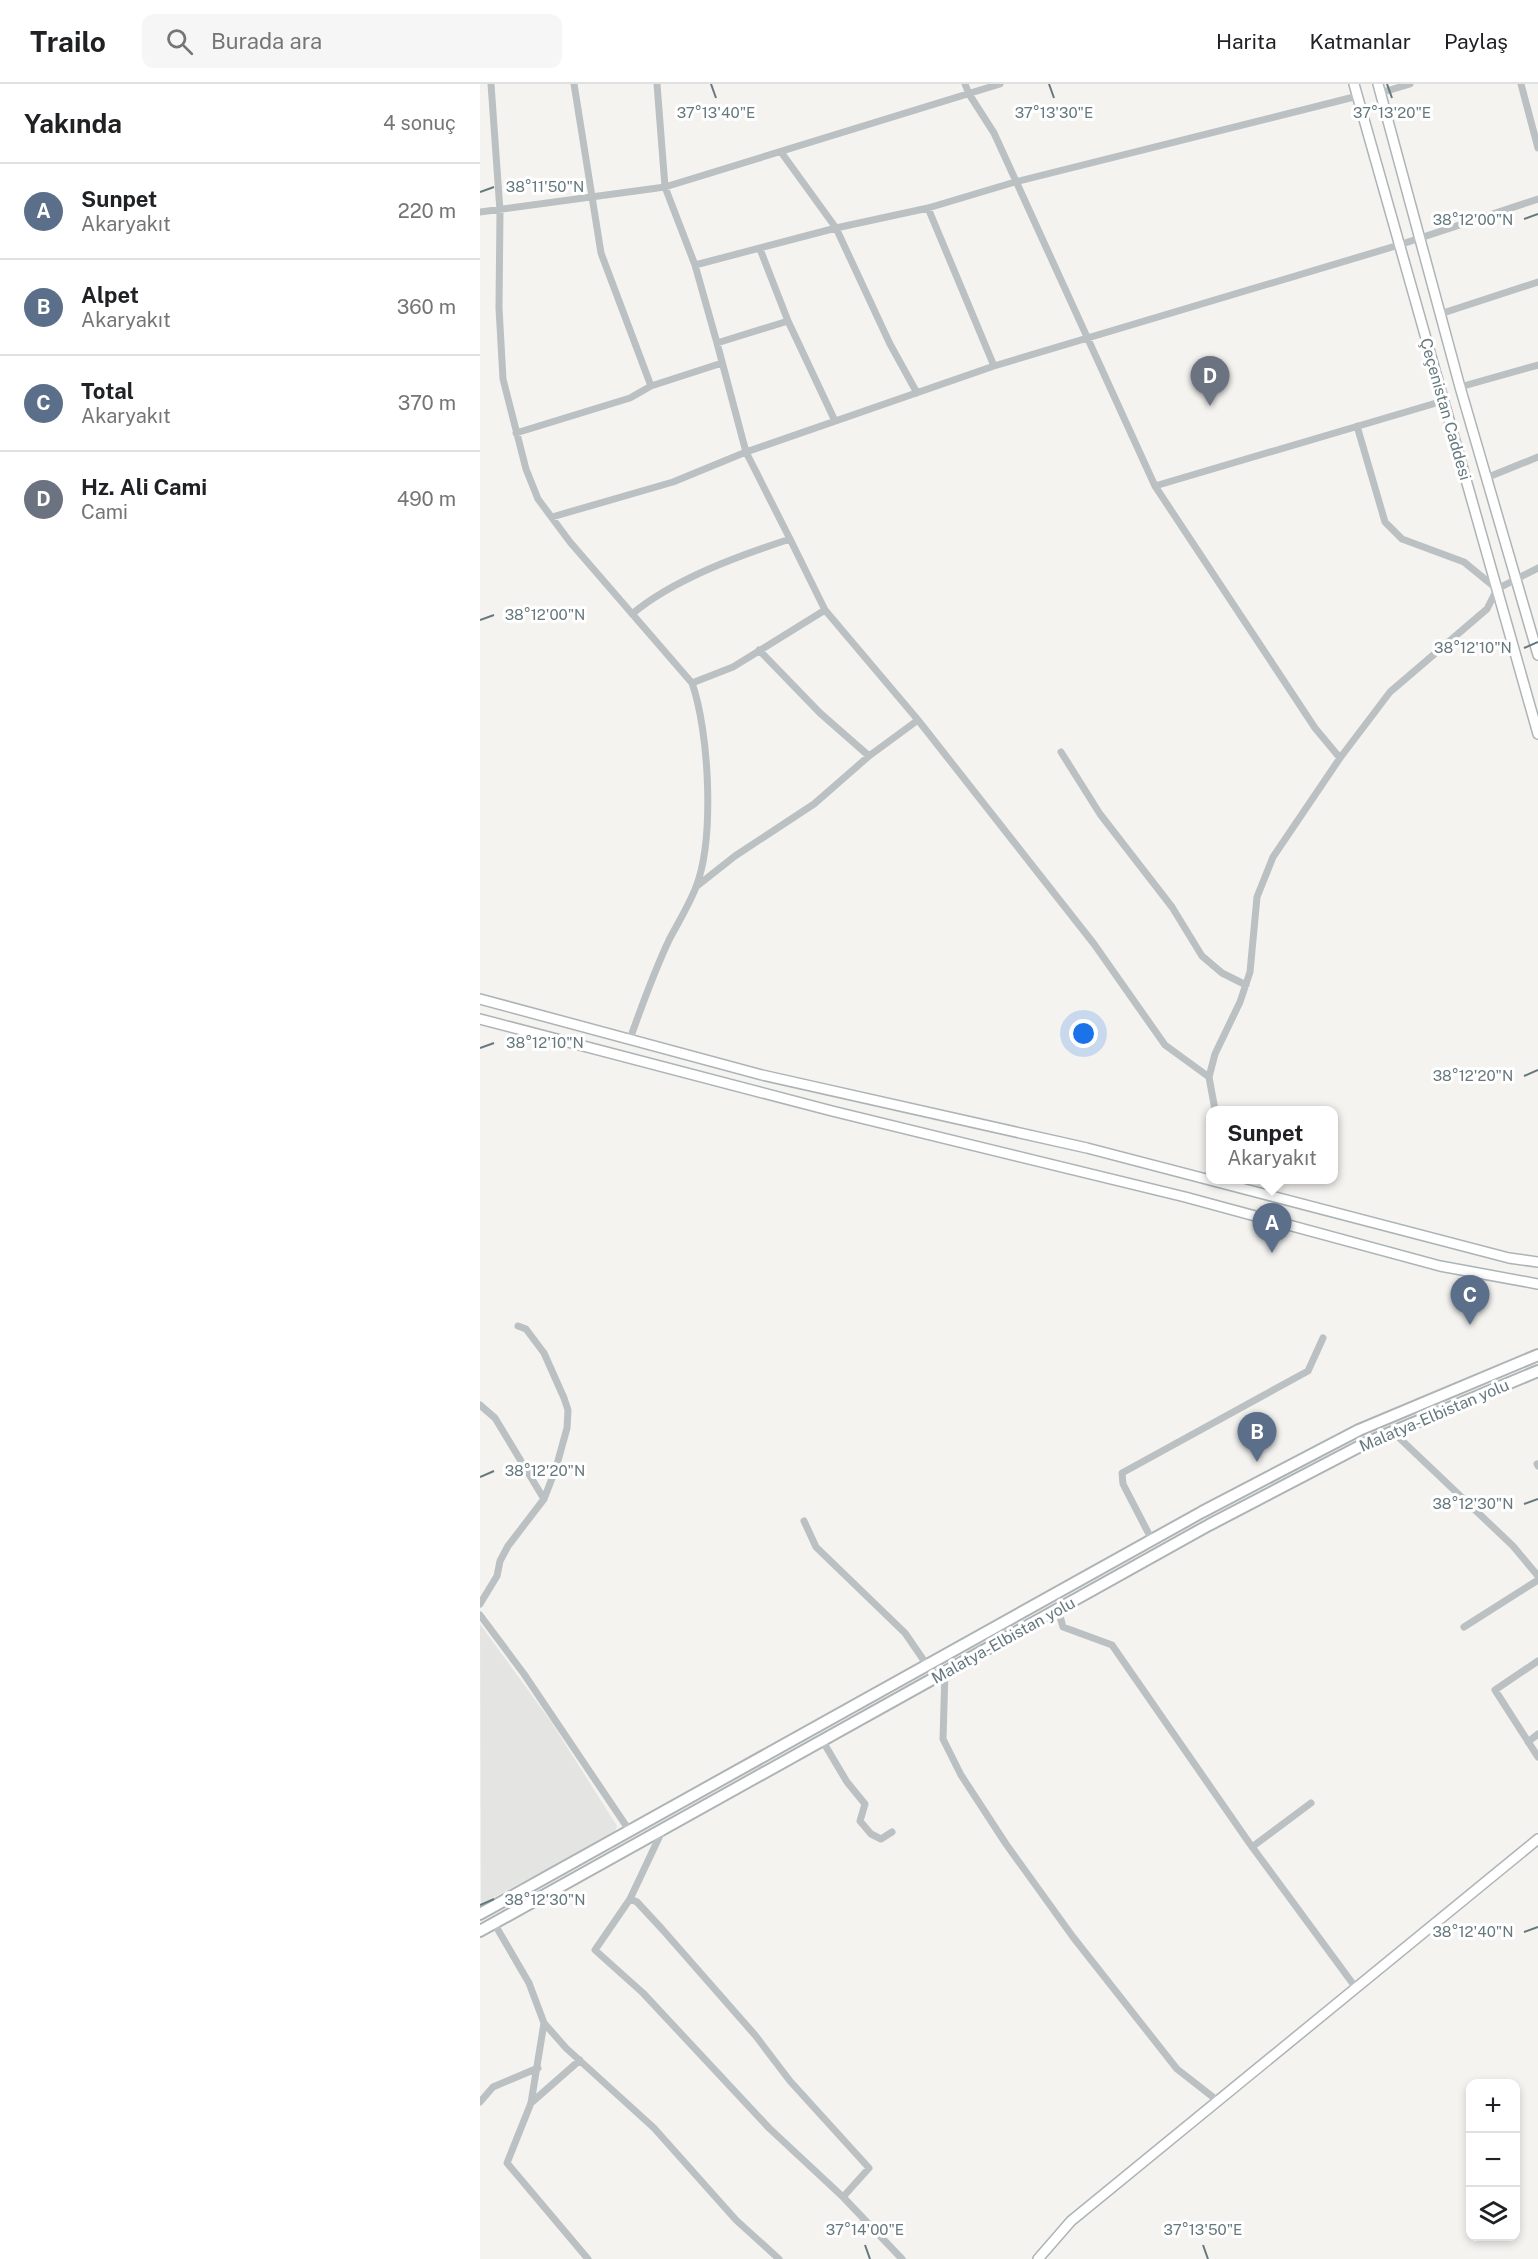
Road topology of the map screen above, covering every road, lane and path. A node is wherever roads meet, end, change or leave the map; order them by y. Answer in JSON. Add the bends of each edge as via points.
{"nodes":[{"id":1,"x":491,"y":84,"type":"edge"},
{"id":2,"x":574,"y":84,"type":"edge"},
{"id":3,"x":657,"y":84,"type":"edge"},
{"id":4,"x":965,"y":84,"type":"edge"},
{"id":5,"x":1000,"y":84,"type":"edge"},
{"id":6,"x":1354,"y":84,"type":"edge"},
{"id":7,"x":1410,"y":84,"type":"edge"},
{"id":8,"x":1521,"y":84,"type":"edge"},
{"id":9,"x":1379,"y":88,"type":"edge"},
{"id":10,"x":969,"y":94,"type":"junction"},
{"id":11,"x":1358,"y":96,"type":"junction"},
{"id":12,"x":1538,"y":148,"type":"edge"},
{"id":13,"x":781,"y":152,"type":"junction"},
{"id":14,"x":1015,"y":182,"type":"junction"},
{"id":15,"x":665,"y":187,"type":"junction"},
{"id":16,"x":593,"y":197,"type":"junction"},
{"id":17,"x":1538,"y":199,"type":"edge"},
{"id":18,"x":928,"y":208,"type":"junction"},
{"id":19,"x":500,"y":211,"type":"junction"},
{"id":20,"x":480,"y":212,"type":"edge"},
{"id":21,"x":836,"y":228,"type":"junction"},
{"id":22,"x":1420,"y":238,"type":"junction"},
{"id":23,"x":1399,"y":245,"type":"junction"},
{"id":24,"x":760,"y":249,"type":"junction"},
{"id":25,"x":695,"y":265,"type":"junction"},
{"id":26,"x":1538,"y":282,"type":"edge"},
{"id":27,"x":1440,"y":314,"type":"junction"},
{"id":28,"x":788,"y":321,"type":"junction"},
{"id":29,"x":1086,"y":338,"type":"junction"},
{"id":30,"x":717,"y":343,"type":"junction"},
{"id":31,"x":722,"y":363,"type":"junction"},
{"id":32,"x":1538,"y":365,"type":"edge"},
{"id":33,"x":994,"y":366,"type":"junction"},
{"id":34,"x":651,"y":386,"type":"junction"},
{"id":35,"x":1460,"y":387,"type":"junction"},
{"id":36,"x":917,"y":393,"type":"junction"},
{"id":37,"x":1443,"y":401,"type":"junction"},
{"id":38,"x":835,"y":421,"type":"junction"},
{"id":39,"x":1357,"y":426,"type":"junction"},
{"id":40,"x":516,"y":433,"type":"junction"},
{"id":41,"x":746,"y":452,"type":"junction"},
{"id":42,"x":1538,"y":457,"type":"edge"},
{"id":43,"x":1486,"y":478,"type":"junction"},
{"id":44,"x":1155,"y":486,"type":"junction"},
{"id":45,"x":552,"y":517,"type":"junction"},
{"id":46,"x":790,"y":539,"type":"junction"},
{"id":47,"x":1538,"y":568,"type":"edge"},
{"id":48,"x":1516,"y":579,"type":"junction"},
{"id":49,"x":1497,"y":589,"type":"junction"},
{"id":50,"x":825,"y":610,"type":"junction"},
{"id":51,"x":632,"y":615,"type":"junction"},
{"id":52,"x":1536,"y":639,"type":"edge"},
{"id":53,"x":759,"y":650,"type":"junction"},
{"id":54,"x":1538,"y":655,"type":"edge"},
{"id":55,"x":692,"y":683,"type":"junction"},
{"id":56,"x":918,"y":720,"type":"junction"},
{"id":57,"x":1538,"y":734,"type":"edge"},
{"id":58,"x":1061,"y":752,"type":"dead end"},
{"id":59,"x":869,"y":756,"type":"junction"},
{"id":60,"x":1340,"y":758,"type":"junction"},
{"id":61,"x":697,"y":886,"type":"junction"},
{"id":62,"x":1246,"y":985,"type":"junction"},
{"id":63,"x":480,"y":999,"type":"edge"},
{"id":64,"x":480,"y":1019,"type":"edge"},
{"id":65,"x":630,"y":1039,"type":"junction"},
{"id":66,"x":1209,"y":1077,"type":"junction"},
{"id":67,"x":1214,"y":1106,"type":"edge"},
{"id":68,"x":1206,"y":1176,"type":"edge"},
{"id":69,"x":1239,"y":1184,"type":"edge"},
{"id":70,"x":1538,"y":1262,"type":"edge"},
{"id":71,"x":1538,"y":1284,"type":"edge"},
{"id":72,"x":518,"y":1326,"type":"dead end"},
{"id":73,"x":1323,"y":1338,"type":"dead end"},
{"id":74,"x":1538,"y":1355,"type":"edge"},
{"id":75,"x":1538,"y":1371,"type":"edge"},
{"id":76,"x":480,"y":1405,"type":"edge"},
{"id":77,"x":1393,"y":1432,"type":"junction"},
{"id":78,"x":544,"y":1499,"type":"junction"},
{"id":79,"x":804,"y":1521,"type":"dead end"},
{"id":80,"x":1152,"y":1539,"type":"junction"},
{"id":81,"x":1538,"y":1578,"type":"edge"},
{"id":82,"x":480,"y":1604,"type":"edge"},
{"id":83,"x":1058,"y":1609,"type":"junction"},
{"id":84,"x":480,"y":1615,"type":"edge"},
{"id":85,"x":1464,"y":1628,"type":"dead end"},
{"id":86,"x":1538,"y":1661,"type":"edge"},
{"id":87,"x":927,"y":1665,"type":"junction"},
{"id":88,"x":945,"y":1672,"type":"junction"},
{"id":89,"x":1538,"y":1734,"type":"edge"},
{"id":90,"x":822,"y":1740,"type":"junction"},
{"id":91,"x":1528,"y":1742,"type":"junction"},
{"id":92,"x":1538,"y":1757,"type":"edge"},
{"id":93,"x":1311,"y":1803,"type":"dead end"},
{"id":94,"x":663,"y":1828,"type":"junction"},
{"id":95,"x":629,"y":1830,"type":"junction"},
{"id":96,"x":892,"y":1832,"type":"dead end"},
{"id":97,"x":1538,"y":1839,"type":"edge"},
{"id":98,"x":1252,"y":1846,"type":"junction"},
{"id":99,"x":630,"y":1899,"type":"junction"},
{"id":100,"x":480,"y":1914,"type":"edge"},
{"id":101,"x":494,"y":1923,"type":"junction"},
{"id":102,"x":480,"y":1931,"type":"edge"},
{"id":103,"x":1356,"y":1988,"type":"junction"},
{"id":104,"x":544,"y":2023,"type":"junction"},
{"id":105,"x":580,"y":2060,"type":"junction"},
{"id":106,"x":538,"y":2068,"type":"junction"},
{"id":107,"x":1218,"y":2101,"type":"junction"},
{"id":108,"x":480,"y":2102,"type":"edge"},
{"id":109,"x":531,"y":2103,"type":"junction"},
{"id":110,"x":843,"y":2197,"type":"junction"},
{"id":111,"x":588,"y":2259,"type":"edge"},
{"id":112,"x":779,"y":2259,"type":"edge"},
{"id":113,"x":902,"y":2259,"type":"edge"},
{"id":114,"x":1038,"y":2259,"type":"edge"}],
"edges":[{"from":1,"to":19,"type":"street"},
{"from":2,"to":16,"type":"street"},
{"from":3,"to":15,"type":"street"},
{"from":4,"to":10,"type":"street"},
{"from":5,"to":10,"type":"street"},
{"from":6,"to":11,"type":"main road","name":"Çeçenistan Caddesi"},
{"from":7,"to":9,"type":"street"},
{"from":8,"to":12,"type":"street"},
{"from":9,"to":22,"type":"main road","name":"Çeçenistan Caddesi"},
{"from":10,"to":13,"type":"street"},
{"from":10,"to":14,"type":"street","via":[[994,133]]},
{"from":11,"to":14,"type":"street"},
{"from":11,"to":23,"type":"main road","name":"Çeçenistan Caddesi"},
{"from":13,"to":15,"type":"street"},
{"from":13,"to":21,"type":"street"},
{"from":14,"to":18,"type":"street"},
{"from":14,"to":29,"type":"street"},
{"from":15,"to":16,"type":"street"},
{"from":15,"to":25,"type":"street"},
{"from":16,"to":19,"type":"street"},
{"from":16,"to":34,"type":"street","via":[[602,253]]},
{"from":17,"to":22,"type":"street"},
{"from":18,"to":21,"type":"street"},
{"from":18,"to":33,"type":"street"},
{"from":19,"to":20,"type":"street"},
{"from":19,"to":40,"type":"street","via":[[503,367]]},
{"from":21,"to":24,"type":"street"},
{"from":21,"to":36,"type":"street"},
{"from":22,"to":23,"type":"street"},
{"from":22,"to":27,"type":"main road","name":"Çeçenistan Caddesi"},
{"from":23,"to":29,"type":"street"},
{"from":23,"to":37,"type":"main road","name":"Çeçenistan Caddesi"},
{"from":24,"to":25,"type":"street"},
{"from":24,"to":28,"type":"street"},
{"from":25,"to":30,"type":"street"},
{"from":26,"to":27,"type":"street"},
{"from":27,"to":35,"type":"main road","name":"Çeçenistan Caddesi"},
{"from":28,"to":30,"type":"street"},
{"from":28,"to":38,"type":"street"},
{"from":29,"to":33,"type":"street"},
{"from":29,"to":44,"type":"street"},
{"from":30,"to":31,"type":"street"},
{"from":31,"to":34,"type":"street"},
{"from":31,"to":41,"type":"street"},
{"from":32,"to":35,"type":"street"},
{"from":33,"to":36,"type":"street"},
{"from":34,"to":40,"type":"street","via":[[630,398]]},
{"from":35,"to":43,"type":"main road","name":"Çeçenistan Caddesi"},
{"from":36,"to":38,"type":"street"},
{"from":37,"to":39,"type":"street"},
{"from":37,"to":49,"type":"main road","name":"Çeçenistan Caddesi"},
{"from":38,"to":41,"type":"street"},
{"from":39,"to":44,"type":"street"},
{"from":39,"to":49,"type":"street","via":[[1385,522],[1402,539],[1464,562]]},
{"from":40,"to":45,"type":"street","via":[[538,499]]},
{"from":41,"to":45,"type":"street","via":[[673,482]]},
{"from":41,"to":46,"type":"street"},
{"from":42,"to":43,"type":"street"},
{"from":43,"to":48,"type":"main road","name":"Çeçenistan Caddesi"},
{"from":44,"to":60,"type":"street","via":[[1315,728]]},
{"from":45,"to":51,"type":"street"},
{"from":46,"to":50,"type":"street"},
{"from":46,"to":51,"type":"street","via":[[749,553],[669,590]]},
{"from":47,"to":48,"type":"street"},
{"from":48,"to":49,"type":"street"},
{"from":48,"to":52,"type":"main road","name":"Çeçenistan Caddesi"},
{"from":49,"to":57,"type":"main road","name":"Çeçenistan Caddesi"},
{"from":49,"to":60,"type":"street","via":[[1487,609],[1390,692]]},
{"from":50,"to":53,"type":"street"},
{"from":50,"to":56,"type":"street"},
{"from":51,"to":55,"type":"street"},
{"from":52,"to":54,"type":"main road","name":"Çeçenistan Caddesi"},
{"from":53,"to":55,"type":"street","via":[[733,667]]},
{"from":53,"to":59,"type":"street","via":[[820,713]]},
{"from":55,"to":61,"type":"street","via":[[700,705],[706,765],[707,830]]},
{"from":56,"to":59,"type":"street"},
{"from":56,"to":66,"type":"street","via":[[1094,944],[1166,1045]]},
{"from":58,"to":62,"type":"street","via":[[1100,814],[1172,907],[1202,956],[1222,974]]},
{"from":59,"to":61,"type":"street","via":[[814,804]]},
{"from":60,"to":62,"type":"street","via":[[1273,857],[1257,897]]},
{"from":61,"to":65,"type":"street","via":[[654,973]]},
{"from":62,"to":66,"type":"street","via":[[1215,1054]]},
{"from":63,"to":65,"type":"main road"},
{"from":64,"to":71,"type":"main road","via":[[832,1111],[1185,1197],[1440,1266]]},
{"from":65,"to":68,"type":"main road","via":[[762,1075]]},
{"from":66,"to":67,"type":"street"},
{"from":69,"to":70,"type":"main road","via":[[1509,1258]]},
{"from":72,"to":78,"type":"street","via":[[526,1329],[544,1353],[568,1410],[567,1428]]},
{"from":73,"to":80,"type":"street","via":[[1308,1371],[1122,1473],[1123,1484]]},
{"from":74,"to":80,"type":"main road","name":"Malatya-Elbistan yolu","via":[[1359,1430]]},
{"from":75,"to":77,"type":"main road","name":"Malatya-Elbistan yolu"},
{"from":76,"to":78,"type":"street","via":[[495,1418]]},
{"from":77,"to":81,"type":"street","via":[[1513,1546]]},
{"from":77,"to":83,"type":"main road","name":"Malatya-Elbistan yolu","via":[[1209,1525]]},
{"from":78,"to":82,"type":"street","via":[[508,1546],[497,1576]]},
{"from":79,"to":87,"type":"street","via":[[816,1547],[905,1633]]},
{"from":80,"to":87,"type":"main road","name":"Malatya-Elbistan yolu"},
{"from":81,"to":85,"type":"street"},
{"from":83,"to":88,"type":"main road","name":"Malatya-Elbistan yolu"},
{"from":83,"to":98,"type":"street","via":[[1063,1627],[1112,1645]]},
{"from":84,"to":95,"type":"street"},
{"from":86,"to":91,"type":"street","via":[[1495,1690]]},
{"from":87,"to":95,"type":"main road","name":"Malatya-Elbistan yolu"},
{"from":88,"to":90,"type":"main road","name":"Malatya-Elbistan yolu"},
{"from":88,"to":107,"type":"street","via":[[943,1739],[961,1776],[1073,1937],[1177,2069]]},
{"from":89,"to":91,"type":"street"},
{"from":90,"to":94,"type":"main road","name":"Malatya-Elbistan yolu"},
{"from":90,"to":96,"type":"street","via":[[865,1804],[860,1821],[881,1839]]},
{"from":91,"to":92,"type":"street"},
{"from":93,"to":98,"type":"street"},
{"from":94,"to":99,"type":"street"},
{"from":94,"to":101,"type":"main road","name":"Malatya-Elbistan yolu"},
{"from":95,"to":100,"type":"main road","name":"Malatya-Elbistan yolu"},
{"from":97,"to":103,"type":"main road"},
{"from":98,"to":103,"type":"street"},
{"from":99,"to":110,"type":"street","via":[[662,1929],[869,2168]]},
{"from":99,"to":110,"type":"street","via":[[595,1950],[643,1993],[793,2154]]},
{"from":101,"to":102,"type":"main road","name":"Malatya-Elbistan yolu"},
{"from":101,"to":104,"type":"street","via":[[529,1983]]},
{"from":103,"to":107,"type":"main road"},
{"from":104,"to":105,"type":"street"},
{"from":104,"to":106,"type":"street"},
{"from":105,"to":109,"type":"street"},
{"from":105,"to":112,"type":"street","via":[[654,2128],[736,2220]]},
{"from":106,"to":108,"type":"street","via":[[493,2087]]},
{"from":106,"to":109,"type":"street"},
{"from":107,"to":114,"type":"main road","via":[[1071,2221]]},
{"from":109,"to":111,"type":"street","via":[[507,2163]]},
{"from":110,"to":113,"type":"street"}]}
